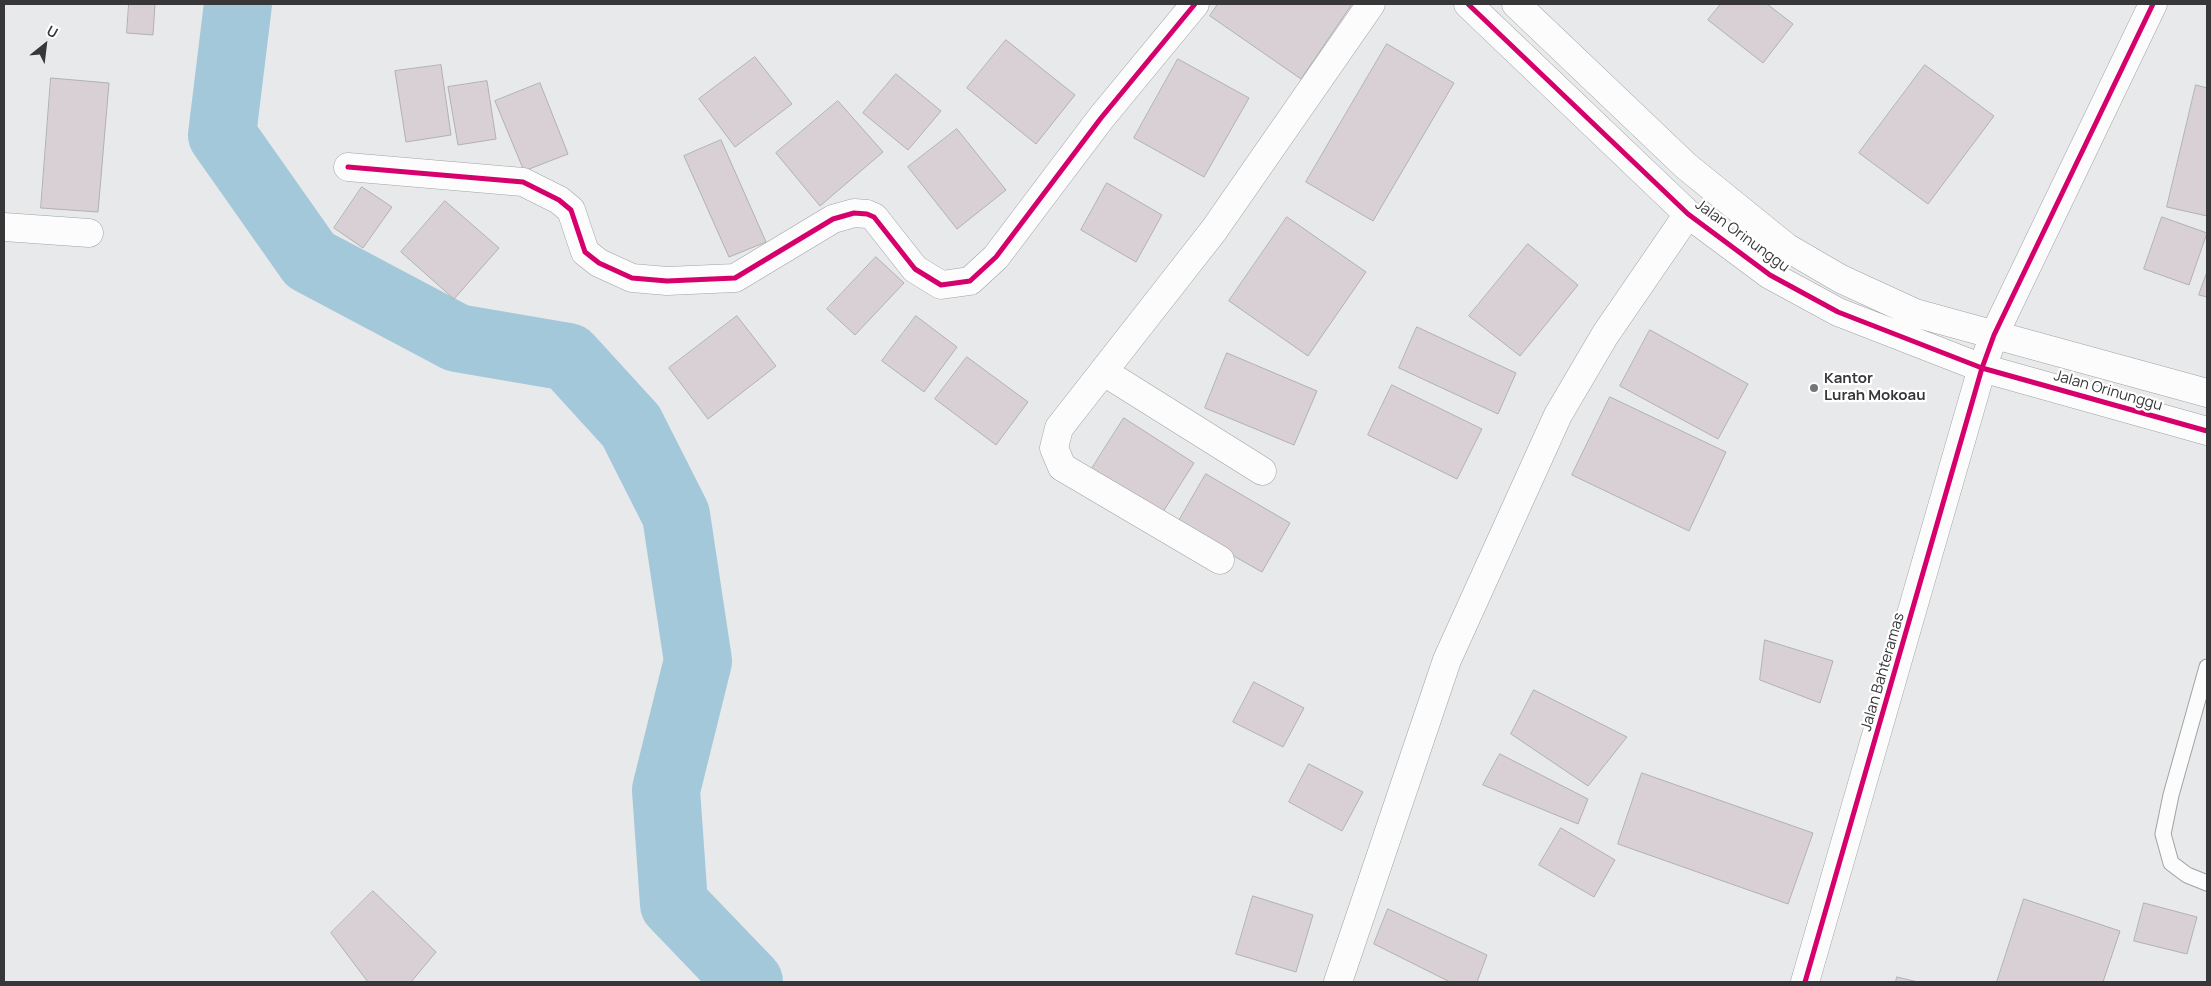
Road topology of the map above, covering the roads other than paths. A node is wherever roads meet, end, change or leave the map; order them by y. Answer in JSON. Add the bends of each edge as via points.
{"nodes":[{"id":1,"x":1195,"y":4,"type":"edge"},
{"id":2,"x":1371,"y":4,"type":"edge"},
{"id":3,"x":1468,"y":4,"type":"edge"},
{"id":4,"x":1516,"y":4,"type":"edge"},
{"id":5,"x":2153,"y":4,"type":"edge"},
{"id":6,"x":348,"y":167,"type":"dead end"},
{"id":7,"x":1688,"y":214,"type":"junction"},
{"id":8,"x":4,"y":227,"type":"edge"},
{"id":9,"x":89,"y":233,"type":"dead end"},
{"id":10,"x":1994,"y":334,"type":"junction"},
{"id":11,"x":1982,"y":368,"type":"junction"},
{"id":12,"x":1104,"y":372,"type":"junction"},
{"id":13,"x":2207,"y":393,"type":"edge"},
{"id":14,"x":2207,"y":432,"type":"edge"},
{"id":15,"x":1262,"y":472,"type":"dead end"},
{"id":16,"x":1220,"y":560,"type":"dead end"},
{"id":17,"x":2207,"y":667,"type":"edge"},
{"id":18,"x":2207,"y":883,"type":"edge"},
{"id":19,"x":1338,"y":982,"type":"edge"},
{"id":20,"x":1805,"y":982,"type":"edge"}],
"edges":[{"from":1,"to":6,"type":"street","via":[[1101,118],[996,256],[970,281],[941,285],[915,269],[874,217],[854,213],[833,219],[736,278],[667,281],[632,278],[599,263],[585,252],[571,210],[560,200],[523,182]]},
{"from":2,"to":12,"type":"street","via":[[1214,230]]},
{"from":3,"to":7,"type":"street","name":"Jalan Orinunggu"},
{"from":4,"to":10,"type":"street","name":"Jalan Orinunggu","via":[[1686,166],[1786,247],[1841,279],[1915,313]]},
{"from":5,"to":10,"type":"street","name":"Jalan Bahteramas"},
{"from":7,"to":11,"type":"street","name":"Jalan Orinunggu","via":[[1770,275],[1838,312]]},
{"from":7,"to":19,"type":"street","via":[[1606,335],[1558,415],[1447,660]]},
{"from":8,"to":9,"type":"street"},
{"from":10,"to":11,"type":"street","name":"Jalan Bahteramas"},
{"from":10,"to":13,"type":"street","name":"Jalan Orinunggu"},
{"from":11,"to":14,"type":"street","name":"Jalan Orinunggu"},
{"from":11,"to":20,"type":"street","name":"Jalan Bahteramas"},
{"from":12,"to":15,"type":"street"},
{"from":12,"to":16,"type":"street","via":[[1060,428],[1054,448],[1062,467]]},
{"from":17,"to":18,"type":"lane","via":[[2163,834],[2171,863],[2187,875]]}]}
